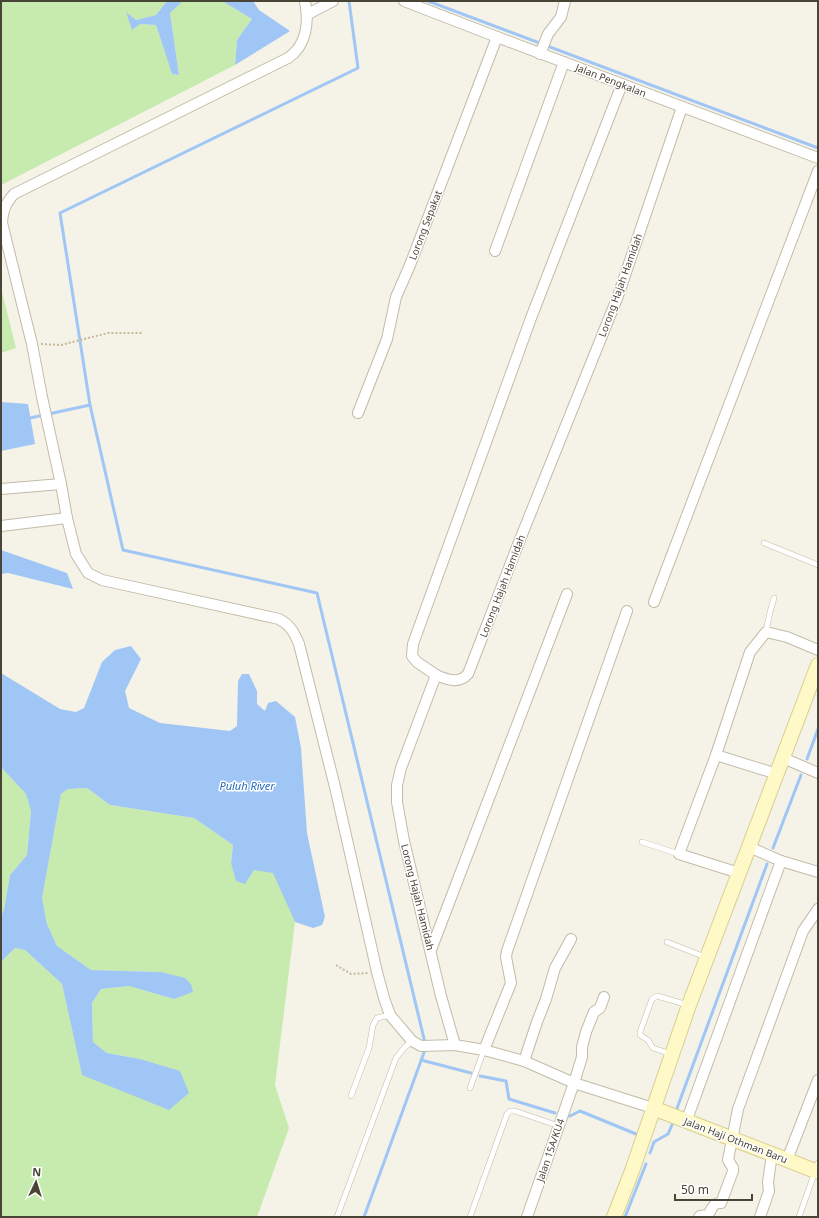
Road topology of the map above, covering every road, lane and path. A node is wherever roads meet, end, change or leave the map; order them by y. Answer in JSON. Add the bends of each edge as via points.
{"nodes":[{"id":1,"x":305,"y":1,"type":"edge"},
{"id":2,"x":404,"y":1,"type":"edge"},
{"id":3,"x":565,"y":1,"type":"edge"},
{"id":4,"x":328,"y":2,"type":"edge"},
{"id":5,"x":308,"y":14,"type":"junction"},
{"id":6,"x":497,"y":37,"type":"junction"},
{"id":7,"x":541,"y":51,"type":"junction"},
{"id":8,"x":564,"y":62,"type":"junction"},
{"id":9,"x":622,"y":84,"type":"junction"},
{"id":10,"x":682,"y":107,"type":"junction"},
{"id":11,"x":818,"y":158,"type":"edge"},
{"id":12,"x":818,"y":171,"type":"edge"},
{"id":13,"x":495,"y":250,"type":"dead end"},
{"id":14,"x":142,"y":333,"type":"dead end"},
{"id":15,"x":32,"y":344,"type":"junction"},
{"id":16,"x":358,"y":413,"type":"dead end"},
{"id":17,"x":61,"y":484,"type":"junction"},
{"id":18,"x":1,"y":489,"type":"edge"},
{"id":19,"x":67,"y":518,"type":"junction"},
{"id":20,"x":1,"y":526,"type":"edge"},
{"id":21,"x":764,"y":543,"type":"dead end"},
{"id":22,"x":818,"y":565,"type":"edge"},
{"id":23,"x":566,"y":594,"type":"dead end"},
{"id":24,"x":774,"y":598,"type":"dead end"},
{"id":25,"x":654,"y":602,"type":"dead end"},
{"id":26,"x":627,"y":611,"type":"dead end"},
{"id":27,"x":766,"y":632,"type":"junction"},
{"id":28,"x":818,"y":650,"type":"edge"},
{"id":29,"x":818,"y":665,"type":"edge"},
{"id":30,"x":436,"y":675,"type":"junction"},
{"id":31,"x":716,"y":755,"type":"junction"},
{"id":32,"x":783,"y":758,"type":"junction"},
{"id":33,"x":818,"y":773,"type":"edge"},
{"id":34,"x":776,"y":774,"type":"junction"},
{"id":35,"x":642,"y":842,"type":"dead end"},
{"id":36,"x":749,"y":847,"type":"junction"},
{"id":37,"x":679,"y":854,"type":"junction"},
{"id":38,"x":781,"y":861,"type":"junction"},
{"id":39,"x":818,"y":872,"type":"edge"},
{"id":40,"x":739,"y":873,"type":"junction"},
{"id":41,"x":818,"y":909,"type":"edge"},
{"id":42,"x":570,"y":939,"type":"dead end"},
{"id":43,"x":668,"y":942,"type":"dead end"},
{"id":44,"x":431,"y":950,"type":"junction"},
{"id":45,"x":707,"y":958,"type":"junction"},
{"id":46,"x":336,"y":965,"type":"dead end"},
{"id":47,"x":377,"y":972,"type":"junction"},
{"id":48,"x":604,"y":997,"type":"dead end"},
{"id":49,"x":689,"y":1005,"type":"junction"},
{"id":50,"x":390,"y":1015,"type":"junction"},
{"id":51,"x":417,"y":1044,"type":"junction"},
{"id":52,"x":455,"y":1045,"type":"junction"},
{"id":53,"x":484,"y":1050,"type":"junction"},
{"id":54,"x":671,"y":1054,"type":"junction"},
{"id":55,"x":524,"y":1061,"type":"junction"},
{"id":56,"x":818,"y":1080,"type":"edge"},
{"id":57,"x":574,"y":1083,"type":"junction"},
{"id":58,"x":470,"y":1088,"type":"dead end"},
{"id":59,"x":351,"y":1096,"type":"dead end"},
{"id":60,"x":653,"y":1108,"type":"junction"},
{"id":61,"x":686,"y":1122,"type":"junction"},
{"id":62,"x":559,"y":1126,"type":"junction"},
{"id":63,"x":733,"y":1139,"type":"junction"},
{"id":64,"x":772,"y":1154,"type":"junction"},
{"id":65,"x":787,"y":1160,"type":"junction"},
{"id":66,"x":817,"y":1168,"type":"edge"},
{"id":67,"x":337,"y":1217,"type":"edge"},
{"id":68,"x":470,"y":1217,"type":"edge"},
{"id":69,"x":527,"y":1217,"type":"edge"},
{"id":70,"x":614,"y":1217,"type":"edge"},
{"id":71,"x":699,"y":1217,"type":"edge"},
{"id":72,"x":760,"y":1217,"type":"edge"},
{"id":73,"x":799,"y":1217,"type":"edge"}],
"edges":[{"from":1,"to":5,"type":"street"},
{"from":2,"to":6,"type":"street","name":"Jalan Pengkalan"},
{"from":3,"to":7,"type":"street","via":[[561,17],[548,34]]},
{"from":4,"to":5,"type":"street"},
{"from":5,"to":15,"type":"street","via":[[307,28],[301,46],[288,58],[14,194],[7,201],[2,223]]},
{"from":6,"to":7,"type":"street","name":"Jalan Pengkalan"},
{"from":6,"to":16,"type":"street","name":"Lorong Sepakat","via":[[396,297],[387,339]]},
{"from":7,"to":8,"type":"street","name":"Jalan Pengkalan"},
{"from":8,"to":9,"type":"street","name":"Jalan Pengkalan"},
{"from":8,"to":13,"type":"street"},
{"from":9,"to":10,"type":"street","name":"Jalan Pengkalan"},
{"from":9,"to":30,"type":"street","via":[[531,318],[413,644],[412,656]]},
{"from":10,"to":11,"type":"street","name":"Jalan Pengkalan"},
{"from":10,"to":30,"type":"street","name":"Lorong Hajah Hamidah","via":[[618,296],[468,674],[457,681]]},
{"from":12,"to":25,"type":"street"},
{"from":14,"to":15,"type":"path","via":[[108,333],[61,345]]},
{"from":15,"to":17,"type":"street"},
{"from":17,"to":18,"type":"street"},
{"from":17,"to":19,"type":"street"},
{"from":19,"to":20,"type":"street"},
{"from":19,"to":47,"type":"street","via":[[76,554],[88,573],[102,580],[279,620],[294,632],[335,786]]},
{"from":21,"to":22,"type":"lane"},
{"from":23,"to":44,"type":"street"},
{"from":24,"to":27,"type":"lane"},
{"from":26,"to":53,"type":"street","via":[[507,951],[511,983]]},
{"from":27,"to":28,"type":"street","via":[[787,637]]},
{"from":27,"to":31,"type":"street","via":[[750,652]]},
{"from":29,"to":32,"type":"street"},
{"from":30,"to":44,"type":"street","name":"Lorong Hajah Hamidah","via":[[397,785],[397,802],[404,841]]},
{"from":31,"to":34,"type":"street"},
{"from":31,"to":37,"type":"street"},
{"from":32,"to":33,"type":"street"},
{"from":32,"to":34,"type":"street"},
{"from":34,"to":36,"type":"street"},
{"from":35,"to":37,"type":"lane"},
{"from":36,"to":38,"type":"street"},
{"from":36,"to":40,"type":"street"},
{"from":37,"to":40,"type":"street"},
{"from":38,"to":39,"type":"street"},
{"from":38,"to":61,"type":"street"},
{"from":40,"to":45,"type":"street"},
{"from":41,"to":63,"type":"street","via":[[803,931],[738,1109]]},
{"from":42,"to":55,"type":"street","via":[[555,968]]},
{"from":43,"to":45,"type":"lane"},
{"from":44,"to":52,"type":"street","name":"Lorong Hajah Hamidah"},
{"from":45,"to":49,"type":"street"},
{"from":46,"to":47,"type":"path","via":[[351,974]]},
{"from":47,"to":50,"type":"street"},
{"from":48,"to":57,"type":"street","name":"Jalan 15A/KU4","via":[[600,1008],[594,1012],[586,1032]]},
{"from":49,"to":54,"type":"street"},
{"from":49,"to":54,"type":"lane","via":[[657,996],[652,999],[640,1035],[648,1040],[652,1048]]},
{"from":50,"to":51,"type":"street"},
{"from":50,"to":59,"type":"lane","via":[[377,1018],[373,1025],[369,1048]]},
{"from":51,"to":52,"type":"street"},
{"from":51,"to":67,"type":"lane","via":[[404,1048],[396,1058]]},
{"from":52,"to":53,"type":"street"},
{"from":53,"to":55,"type":"street"},
{"from":53,"to":58,"type":"lane"},
{"from":54,"to":60,"type":"street"},
{"from":55,"to":57,"type":"street"},
{"from":56,"to":65,"type":"street"},
{"from":57,"to":60,"type":"street"},
{"from":57,"to":62,"type":"street","name":"Jalan 15A/KU4"},
{"from":60,"to":61,"type":"street","name":"Jalan Haji Othman Baru"},
{"from":60,"to":70,"type":"street"},
{"from":61,"to":63,"type":"street","name":"Jalan Haji Othman Baru"},
{"from":62,"to":68,"type":"lane","via":[[510,1110]]},
{"from":62,"to":69,"type":"street","name":"Jalan 15A/KU4"},
{"from":63,"to":64,"type":"street","name":"Jalan Haji Othman Baru"},
{"from":63,"to":71,"type":"street","via":[[728,1160],[733,1171],[721,1203],[714,1204],[708,1216]]},
{"from":64,"to":65,"type":"street","name":"Jalan Haji Othman Baru"},
{"from":64,"to":72,"type":"street","via":[[769,1191]]},
{"from":65,"to":66,"type":"street","name":"Jalan Haji Othman Baru"},
{"from":66,"to":73,"type":"lane"}]}
